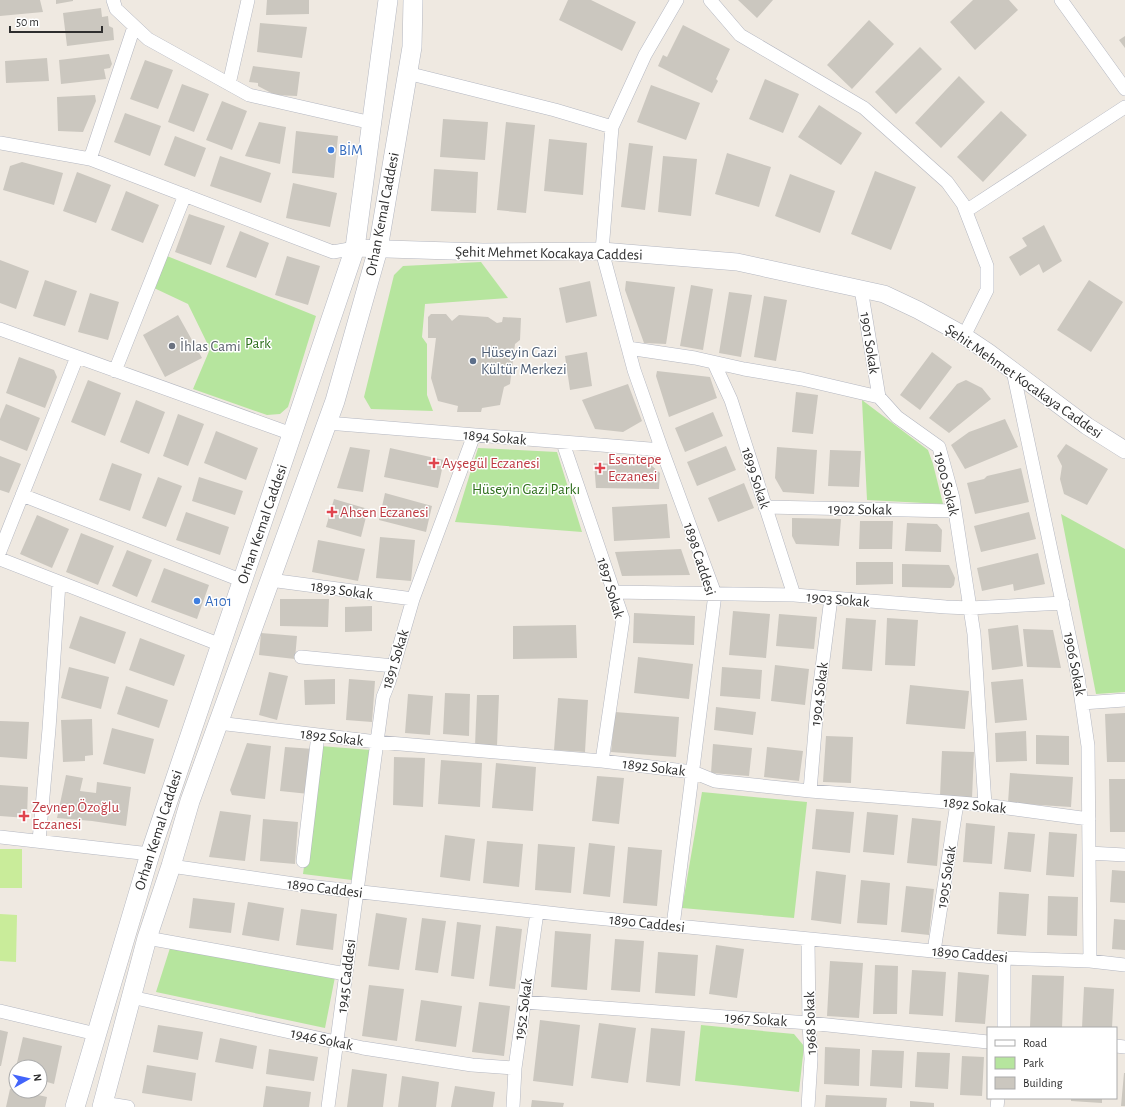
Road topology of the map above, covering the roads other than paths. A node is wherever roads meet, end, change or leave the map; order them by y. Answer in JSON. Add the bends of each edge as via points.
{"nodes":[{"id":1,"x":113,"y":0,"type":"edge"},
{"id":2,"x":248,"y":0,"type":"edge"},
{"id":3,"x":388,"y":0,"type":"edge"},
{"id":4,"x":413,"y":0,"type":"edge"},
{"id":5,"x":677,"y":0,"type":"edge"},
{"id":6,"x":710,"y":0,"type":"edge"},
{"id":7,"x":1061,"y":0,"type":"edge"},
{"id":8,"x":134,"y":27,"type":"junction"},
{"id":9,"x":407,"y":73,"type":"junction"},
{"id":10,"x":229,"y":84,"type":"junction"},
{"id":11,"x":1125,"y":89,"type":"edge"},
{"id":12,"x":1125,"y":108,"type":"edge"},
{"id":13,"x":372,"y":122,"type":"junction"},
{"id":14,"x":612,"y":127,"type":"junction"},
{"id":15,"x":0,"y":143,"type":"edge"},
{"id":16,"x":90,"y":159,"type":"junction"},
{"id":17,"x":185,"y":195,"type":"junction"},
{"id":18,"x":966,"y":211,"type":"junction"},
{"id":19,"x":355,"y":248,"type":"junction"},
{"id":20,"x":378,"y":250,"type":"junction"},
{"id":21,"x":602,"y":251,"type":"junction"},
{"id":22,"x":861,"y":289,"type":"junction"},
{"id":23,"x":0,"y":330,"type":"edge"},
{"id":24,"x":964,"y":336,"type":"junction"},
{"id":25,"x":628,"y":348,"type":"junction"},
{"id":26,"x":77,"y":357,"type":"junction"},
{"id":27,"x":714,"y":363,"type":"junction"},
{"id":28,"x":115,"y":371,"type":"junction"},
{"id":29,"x":1013,"y":371,"type":"junction"},
{"id":30,"x":879,"y":397,"type":"junction"},
{"id":31,"x":327,"y":423,"type":"junction"},
{"id":32,"x":292,"y":434,"type":"junction"},
{"id":33,"x":474,"y":435,"type":"junction"},
{"id":34,"x":563,"y":442,"type":"junction"},
{"id":35,"x":662,"y":450,"type":"junction"},
{"id":36,"x":1125,"y":450,"type":"edge"},
{"id":37,"x":22,"y":495,"type":"junction"},
{"id":38,"x":765,"y":507,"type":"junction"},
{"id":39,"x":955,"y":511,"type":"junction"},
{"id":40,"x":0,"y":551,"type":"edge"},
{"id":41,"x":0,"y":559,"type":"edge"},
{"id":42,"x":270,"y":580,"type":"junction"},
{"id":43,"x":243,"y":581,"type":"junction"},
{"id":44,"x":59,"y":583,"type":"junction"},
{"id":45,"x":614,"y":592,"type":"junction"},
{"id":46,"x":715,"y":594,"type":"junction"},
{"id":47,"x":794,"y":595,"type":"junction"},
{"id":48,"x":831,"y":598,"type":"junction"},
{"id":49,"x":414,"y":600,"type":"junction"},
{"id":50,"x":1062,"y":603,"type":"junction"},
{"id":51,"x":970,"y":608,"type":"junction"},
{"id":52,"x":221,"y":645,"type":"junction"},
{"id":53,"x":301,"y":657,"type":"dead end"},
{"id":54,"x":394,"y":666,"type":"junction"},
{"id":55,"x":1125,"y":700,"type":"edge"},
{"id":56,"x":1082,"y":703,"type":"junction"},
{"id":57,"x":218,"y":723,"type":"junction"},
{"id":58,"x":318,"y":735,"type":"junction"},
{"id":59,"x":377,"y":742,"type":"junction"},
{"id":60,"x":602,"y":761,"type":"junction"},
{"id":61,"x":693,"y":772,"type":"junction"},
{"id":62,"x":810,"y":791,"type":"junction"},
{"id":63,"x":957,"y":803,"type":"junction"},
{"id":64,"x":985,"y":805,"type":"junction"},
{"id":65,"x":1089,"y":820,"type":"junction"},
{"id":66,"x":0,"y":837,"type":"edge"},
{"id":67,"x":39,"y":841,"type":"junction"},
{"id":68,"x":1089,"y":853,"type":"junction"},
{"id":69,"x":150,"y":854,"type":"junction"},
{"id":70,"x":1125,"y":856,"type":"edge"},
{"id":71,"x":303,"y":861,"type":"dead end"},
{"id":72,"x":171,"y":866,"type":"junction"},
{"id":73,"x":357,"y":892,"type":"junction"},
{"id":74,"x":537,"y":912,"type":"junction"},
{"id":75,"x":673,"y":926,"type":"junction"},
{"id":76,"x":146,"y":938,"type":"junction"},
{"id":77,"x":808,"y":939,"type":"junction"},
{"id":78,"x":934,"y":951,"type":"junction"},
{"id":79,"x":1004,"y":958,"type":"junction"},
{"id":80,"x":1090,"y":961,"type":"junction"},
{"id":81,"x":1125,"y":964,"type":"edge"},
{"id":82,"x":346,"y":974,"type":"junction"},
{"id":83,"x":131,"y":997,"type":"junction"},
{"id":84,"x":524,"y":1002,"type":"junction"},
{"id":85,"x":0,"y":1011,"type":"edge"},
{"id":86,"x":809,"y":1023,"type":"junction"},
{"id":87,"x":1004,"y":1027,"type":"edge"},
{"id":88,"x":96,"y":1034,"type":"junction"},
{"id":89,"x":338,"y":1042,"type":"junction"},
{"id":90,"x":987,"y":1042,"type":"edge"},
{"id":91,"x":515,"y":1068,"type":"junction"},
{"id":92,"x":103,"y":1105,"type":"edge"},
{"id":93,"x":75,"y":1107,"type":"edge"},
{"id":94,"x":128,"y":1107,"type":"edge"},
{"id":95,"x":328,"y":1107,"type":"edge"},
{"id":96,"x":513,"y":1107,"type":"edge"},
{"id":97,"x":808,"y":1107,"type":"edge"}],
"edges":[{"from":1,"to":8,"type":"street","via":[[116,10]]},
{"from":2,"to":10,"type":"street"},
{"from":3,"to":13,"type":"main road","name":"Orhan Kemal Caddesi"},
{"from":4,"to":9,"type":"main road","name":"Orhan Kemal Caddesi","via":[[412,47]]},
{"from":5,"to":14,"type":"street","via":[[645,55]]},
{"from":6,"to":18,"type":"street","via":[[740,35],[864,108],[947,182]]},
{"from":7,"to":11,"type":"street"},
{"from":8,"to":10,"type":"street","via":[[148,39]]},
{"from":8,"to":16,"type":"street"},
{"from":9,"to":14,"type":"street"},
{"from":9,"to":20,"type":"main road","name":"Orhan Kemal Caddesi"},
{"from":10,"to":13,"type":"street","via":[[249,95]]},
{"from":12,"to":18,"type":"street"},
{"from":13,"to":19,"type":"main road","name":"Orhan Kemal Caddesi"},
{"from":14,"to":21,"type":"street","name":"1898 Caddesi"},
{"from":15,"to":16,"type":"street"},
{"from":16,"to":17,"type":"street"},
{"from":17,"to":19,"type":"street","via":[[332,252]]},
{"from":17,"to":28,"type":"street"},
{"from":18,"to":24,"type":"street","via":[[988,266],[987,290]]},
{"from":19,"to":20,"type":"street","name":"Şehit Mehmet Kocakaya Caddesi"},
{"from":19,"to":32,"type":"main road","name":"Orhan Kemal Caddesi"},
{"from":20,"to":21,"type":"street","name":"Şehit Mehmet Kocakaya Caddesi"},
{"from":20,"to":31,"type":"main road","name":"Orhan Kemal Caddesi"},
{"from":21,"to":22,"type":"street","name":"Şehit Mehmet Kocakaya Caddesi","via":[[737,262]]},
{"from":21,"to":25,"type":"street","name":"1898 Caddesi"},
{"from":22,"to":24,"type":"street","name":"Şehit Mehmet Kocakaya Caddesi","via":[[884,294]]},
{"from":22,"to":30,"type":"street","name":"1901 Sokak"},
{"from":23,"to":26,"type":"street"},
{"from":24,"to":29,"type":"street","name":"Şehit Mehmet Kocakaya Caddesi"},
{"from":25,"to":27,"type":"street"},
{"from":25,"to":35,"type":"street","name":"1898 Caddesi"},
{"from":26,"to":28,"type":"street"},
{"from":26,"to":37,"type":"street"},
{"from":27,"to":30,"type":"street","via":[[802,379]]},
{"from":27,"to":38,"type":"street","name":"1899 Sokak","via":[[731,400]]},
{"from":28,"to":32,"type":"street"},
{"from":29,"to":36,"type":"street","name":"Şehit Mehmet Kocakaya Caddesi","via":[[1087,426]]},
{"from":29,"to":50,"type":"street","name":"1906 Sokak"},
{"from":30,"to":39,"type":"street","name":"1900 Sokak","via":[[897,417],[939,447]]},
{"from":31,"to":33,"type":"street","name":"1894 Sokak"},
{"from":31,"to":42,"type":"main road","name":"Orhan Kemal Caddesi"},
{"from":32,"to":43,"type":"main road","name":"Orhan Kemal Caddesi"},
{"from":33,"to":34,"type":"street","name":"1894 Sokak"},
{"from":33,"to":49,"type":"street","name":"1891 Sokak"},
{"from":34,"to":35,"type":"street","name":"1894 Sokak"},
{"from":34,"to":45,"type":"street","name":"1897 Sokak"},
{"from":35,"to":46,"type":"street","name":"1898 Caddesi"},
{"from":37,"to":40,"type":"street"},
{"from":37,"to":43,"type":"street"},
{"from":38,"to":39,"type":"street","name":"1902 Sokak"},
{"from":38,"to":47,"type":"street","name":"1899 Sokak"},
{"from":39,"to":51,"type":"street","name":"1900 Sokak"},
{"from":41,"to":44,"type":"street"},
{"from":42,"to":49,"type":"street","name":"1893 Sokak"},
{"from":42,"to":57,"type":"main road","name":"Orhan Kemal Caddesi"},
{"from":43,"to":52,"type":"main road","name":"Orhan Kemal Caddesi"},
{"from":44,"to":52,"type":"street"},
{"from":44,"to":67,"type":"street","via":[[50,729]]},
{"from":45,"to":46,"type":"street","name":"1903 Sokak"},
{"from":45,"to":60,"type":"street","name":"1897 Sokak","via":[[624,619]]},
{"from":46,"to":47,"type":"street","name":"1903 Sokak"},
{"from":46,"to":61,"type":"street","name":"1898 Caddesi"},
{"from":47,"to":48,"type":"street","name":"1903 Sokak"},
{"from":48,"to":51,"type":"street","name":"1903 Sokak"},
{"from":48,"to":62,"type":"street","name":"1904 Sokak","via":[[817,707]]},
{"from":49,"to":54,"type":"street","name":"1891 Sokak"},
{"from":50,"to":51,"type":"street","name":"1903 Sokak"},
{"from":50,"to":56,"type":"street","name":"1906 Sokak"},
{"from":51,"to":64,"type":"street","name":"1900 Sokak","via":[[974,634]]},
{"from":52,"to":69,"type":"main road","name":"Orhan Kemal Caddesi"},
{"from":53,"to":54,"type":"street"},
{"from":54,"to":59,"type":"street","name":"1891 Sokak","via":[[383,697]]},
{"from":55,"to":56,"type":"street"},
{"from":56,"to":65,"type":"street","name":"1906 Sokak","via":[[1088,746]]},
{"from":57,"to":58,"type":"street","name":"1892 Sokak"},
{"from":57,"to":72,"type":"main road","name":"Orhan Kemal Caddesi","via":[[190,800]]},
{"from":58,"to":59,"type":"street","name":"1892 Sokak"},
{"from":58,"to":71,"type":"street"},
{"from":59,"to":60,"type":"street","name":"1892 Sokak"},
{"from":59,"to":73,"type":"street","name":"1891 Sokak"},
{"from":60,"to":61,"type":"street","name":"1892 Sokak"},
{"from":61,"to":62,"type":"street","name":"1892 Sokak","via":[[714,781]]},
{"from":61,"to":75,"type":"street","name":"1898 Caddesi"},
{"from":62,"to":63,"type":"street","name":"1892 Sokak"},
{"from":63,"to":64,"type":"street","name":"1892 Sokak"},
{"from":63,"to":78,"type":"street","name":"1905 Sokak"},
{"from":64,"to":65,"type":"street","name":"1892 Sokak"},
{"from":65,"to":68,"type":"street","name":"1906 Sokak"},
{"from":66,"to":67,"type":"street"},
{"from":67,"to":69,"type":"street"},
{"from":68,"to":70,"type":"street"},
{"from":68,"to":80,"type":"street","name":"1906 Sokak"},
{"from":69,"to":72,"type":"main road"},
{"from":69,"to":88,"type":"main road","name":"Orhan Kemal Caddesi"},
{"from":72,"to":73,"type":"street","name":"1890 Caddesi"},
{"from":72,"to":76,"type":"main road","name":"Orhan Kemal Caddesi"},
{"from":73,"to":74,"type":"street","name":"1890 Caddesi"},
{"from":73,"to":82,"type":"street","name":"1945 Caddesi"},
{"from":74,"to":75,"type":"street","name":"1890 Caddesi"},
{"from":74,"to":84,"type":"street","name":"1952 Sokak"},
{"from":75,"to":77,"type":"street","name":"1890 Caddesi"},
{"from":76,"to":82,"type":"street"},
{"from":76,"to":83,"type":"main road","name":"Orhan Kemal Caddesi"},
{"from":77,"to":78,"type":"street","name":"1890 Caddesi"},
{"from":77,"to":86,"type":"street","name":"1968 Sokak"},
{"from":78,"to":79,"type":"street","name":"1890 Caddesi"},
{"from":79,"to":80,"type":"street","name":"1890 Caddesi"},
{"from":79,"to":87,"type":"street"},
{"from":80,"to":81,"type":"street","name":"1890 Caddesi"},
{"from":82,"to":89,"type":"street","name":"1945 Caddesi"},
{"from":83,"to":89,"type":"street","name":"1946 Sokak"},
{"from":83,"to":92,"type":"main road","name":"Orhan Kemal Caddesi"},
{"from":84,"to":86,"type":"street","name":"1967 Sokak"},
{"from":84,"to":91,"type":"street","name":"1952 Sokak"},
{"from":85,"to":88,"type":"street"},
{"from":86,"to":90,"type":"street","name":"1967 Sokak"},
{"from":86,"to":97,"type":"street","name":"1968 Sokak","via":[[811,1059]]},
{"from":88,"to":93,"type":"main road","name":"Orhan Kemal Caddesi"},
{"from":89,"to":91,"type":"street","name":"1946 Sokak","via":[[472,1065]]},
{"from":89,"to":95,"type":"street","name":"1945 Caddesi"},
{"from":91,"to":96,"type":"street","name":"1952 Sokak"},
{"from":92,"to":94,"type":"street"}]}
